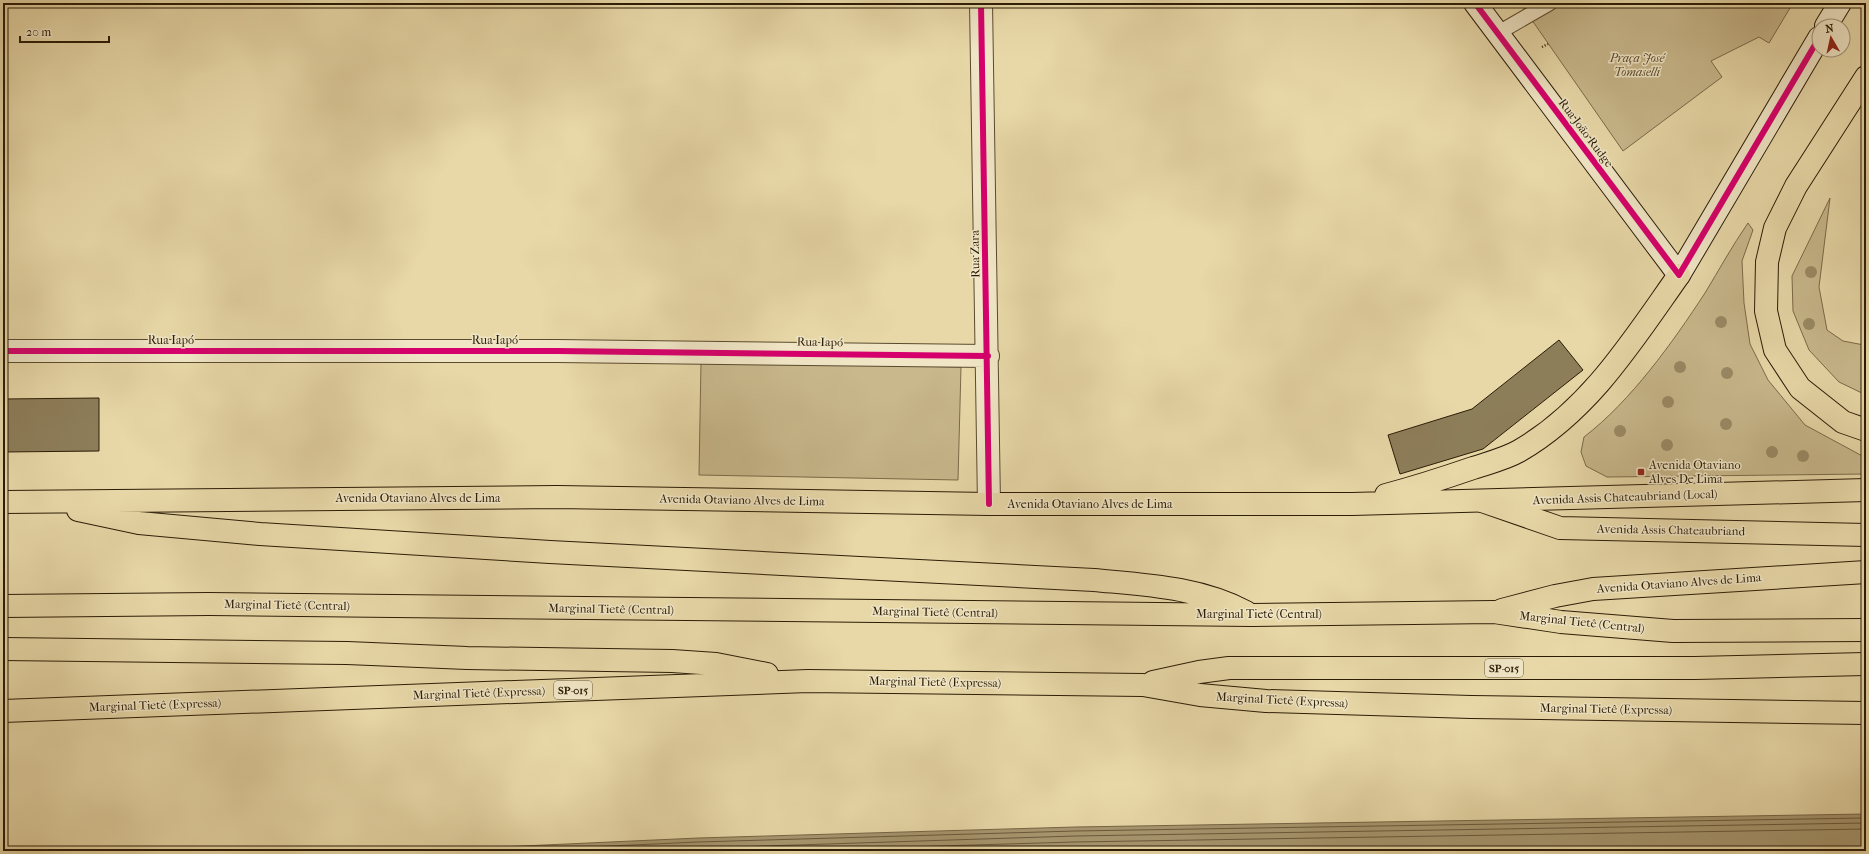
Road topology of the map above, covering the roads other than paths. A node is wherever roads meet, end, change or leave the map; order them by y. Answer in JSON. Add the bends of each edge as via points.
{"nodes":[{"id":1,"x":980,"y":3,"type":"edge"},
{"id":2,"x":1476,"y":3,"type":"edge"},
{"id":3,"x":1550,"y":3,"type":"edge"},
{"id":4,"x":1840,"y":3,"type":"edge"},
{"id":5,"x":1831,"y":18,"type":"edge"},
{"id":6,"x":1498,"y":33,"type":"junction"},
{"id":7,"x":1811,"y":52,"type":"edge"},
{"id":8,"x":1866,"y":77,"type":"edge"},
{"id":9,"x":1679,"y":275,"type":"junction"},
{"id":10,"x":3,"y":351,"type":"edge"},
{"id":11,"x":988,"y":356,"type":"junction"},
{"id":12,"x":1866,"y":430,"type":"edge"},
{"id":13,"x":1866,"y":490,"type":"edge"},
{"id":14,"x":1481,"y":501,"type":"junction"},
{"id":15,"x":3,"y":502,"type":"edge"},
{"id":16,"x":40,"y":502,"type":"junction"},
{"id":17,"x":989,"y":504,"type":"junction"},
{"id":18,"x":1352,"y":504,"type":"junction"},
{"id":19,"x":1866,"y":535,"type":"edge"},
{"id":20,"x":1866,"y":572,"type":"edge"},
{"id":21,"x":3,"y":606,"type":"edge"},
{"id":22,"x":1494,"y":612,"type":"junction"},
{"id":23,"x":1252,"y":615,"type":"junction"},
{"id":24,"x":1866,"y":630,"type":"edge"},
{"id":25,"x":3,"y":649,"type":"edge"},
{"id":26,"x":1866,"y":664,"type":"edge"},
{"id":27,"x":808,"y":681,"type":"junction"},
{"id":28,"x":1143,"y":684,"type":"junction"},
{"id":29,"x":3,"y":710,"type":"edge"},
{"id":30,"x":1866,"y":713,"type":"edge"}],
"edges":[{"from":1,"to":11,"type":"street","name":"Rua Zara"},
{"from":2,"to":6,"type":"street","name":"Rua João Rudge"},
{"from":3,"to":6,"type":"lane"},
{"from":4,"to":5,"type":"street"},
{"from":6,"to":9,"type":"street","name":"Rua João Rudge"},
{"from":7,"to":9,"type":"street"},
{"from":8,"to":12,"type":"main road","via":[[1796,186],[1775,228],[1767,262],[1766,311],[1775,350],[1800,388],[1843,422]]},
{"from":9,"to":18,"type":"main road","via":[[1619,361],[1585,400],[1553,428],[1518,451],[1488,464]]},
{"from":10,"to":11,"type":"street","name":"Rua Iapó","via":[[557,351]]},
{"from":11,"to":17,"type":"street","name":"Rua Zara"},
{"from":13,"to":14,"type":"main road","name":"Avenida Assis Chateaubriand (Local)"},
{"from":14,"to":18,"type":"main road","name":"Avenida Otaviano Alves de Lima"},
{"from":14,"to":19,"type":"main road","name":"Avenida Assis Chateaubriand","via":[[1560,528]]},
{"from":15,"to":16,"type":"main road","name":"Avenida Otaviano Alves de Lima"},
{"from":16,"to":17,"type":"main road","name":"Avenida Otaviano Alves de Lima","via":[[557,497]]},
{"from":16,"to":23,"type":"main road","via":[[139,523],[195,529],[550,552],[1094,580],[1162,586],[1226,601]]},
{"from":17,"to":18,"type":"main road","name":"Avenida Otaviano Alves de Lima"},
{"from":20,"to":22,"type":"main road","name":"Avenida Otaviano Alves de Lima","via":[[1593,589]]},
{"from":21,"to":23,"type":"main road","name":"Marginal Tietê (Central)","via":[[209,604]]},
{"from":22,"to":23,"type":"main road","name":"Marginal Tietê (Central)"},
{"from":22,"to":24,"type":"main road","name":"Marginal Tietê (Central)","via":[[1561,622],[1673,631]]},
{"from":25,"to":27,"type":"main road","via":[[347,653],[467,658],[672,661],[716,664]]},
{"from":26,"to":28,"type":"main road","number":"SP-015","via":[[1694,668],[1229,668]]},
{"from":27,"to":28,"type":"main road","name":"Marginal Tietê (Expressa)","number":"SP-015"},
{"from":27,"to":29,"type":"main road","name":"Marginal Tietê (Expressa)","number":"SP-015"},
{"from":28,"to":30,"type":"main road","name":"Marginal Tietê (Expressa)","number":"SP-015","via":[[1200,695],[1266,702]]}]}
